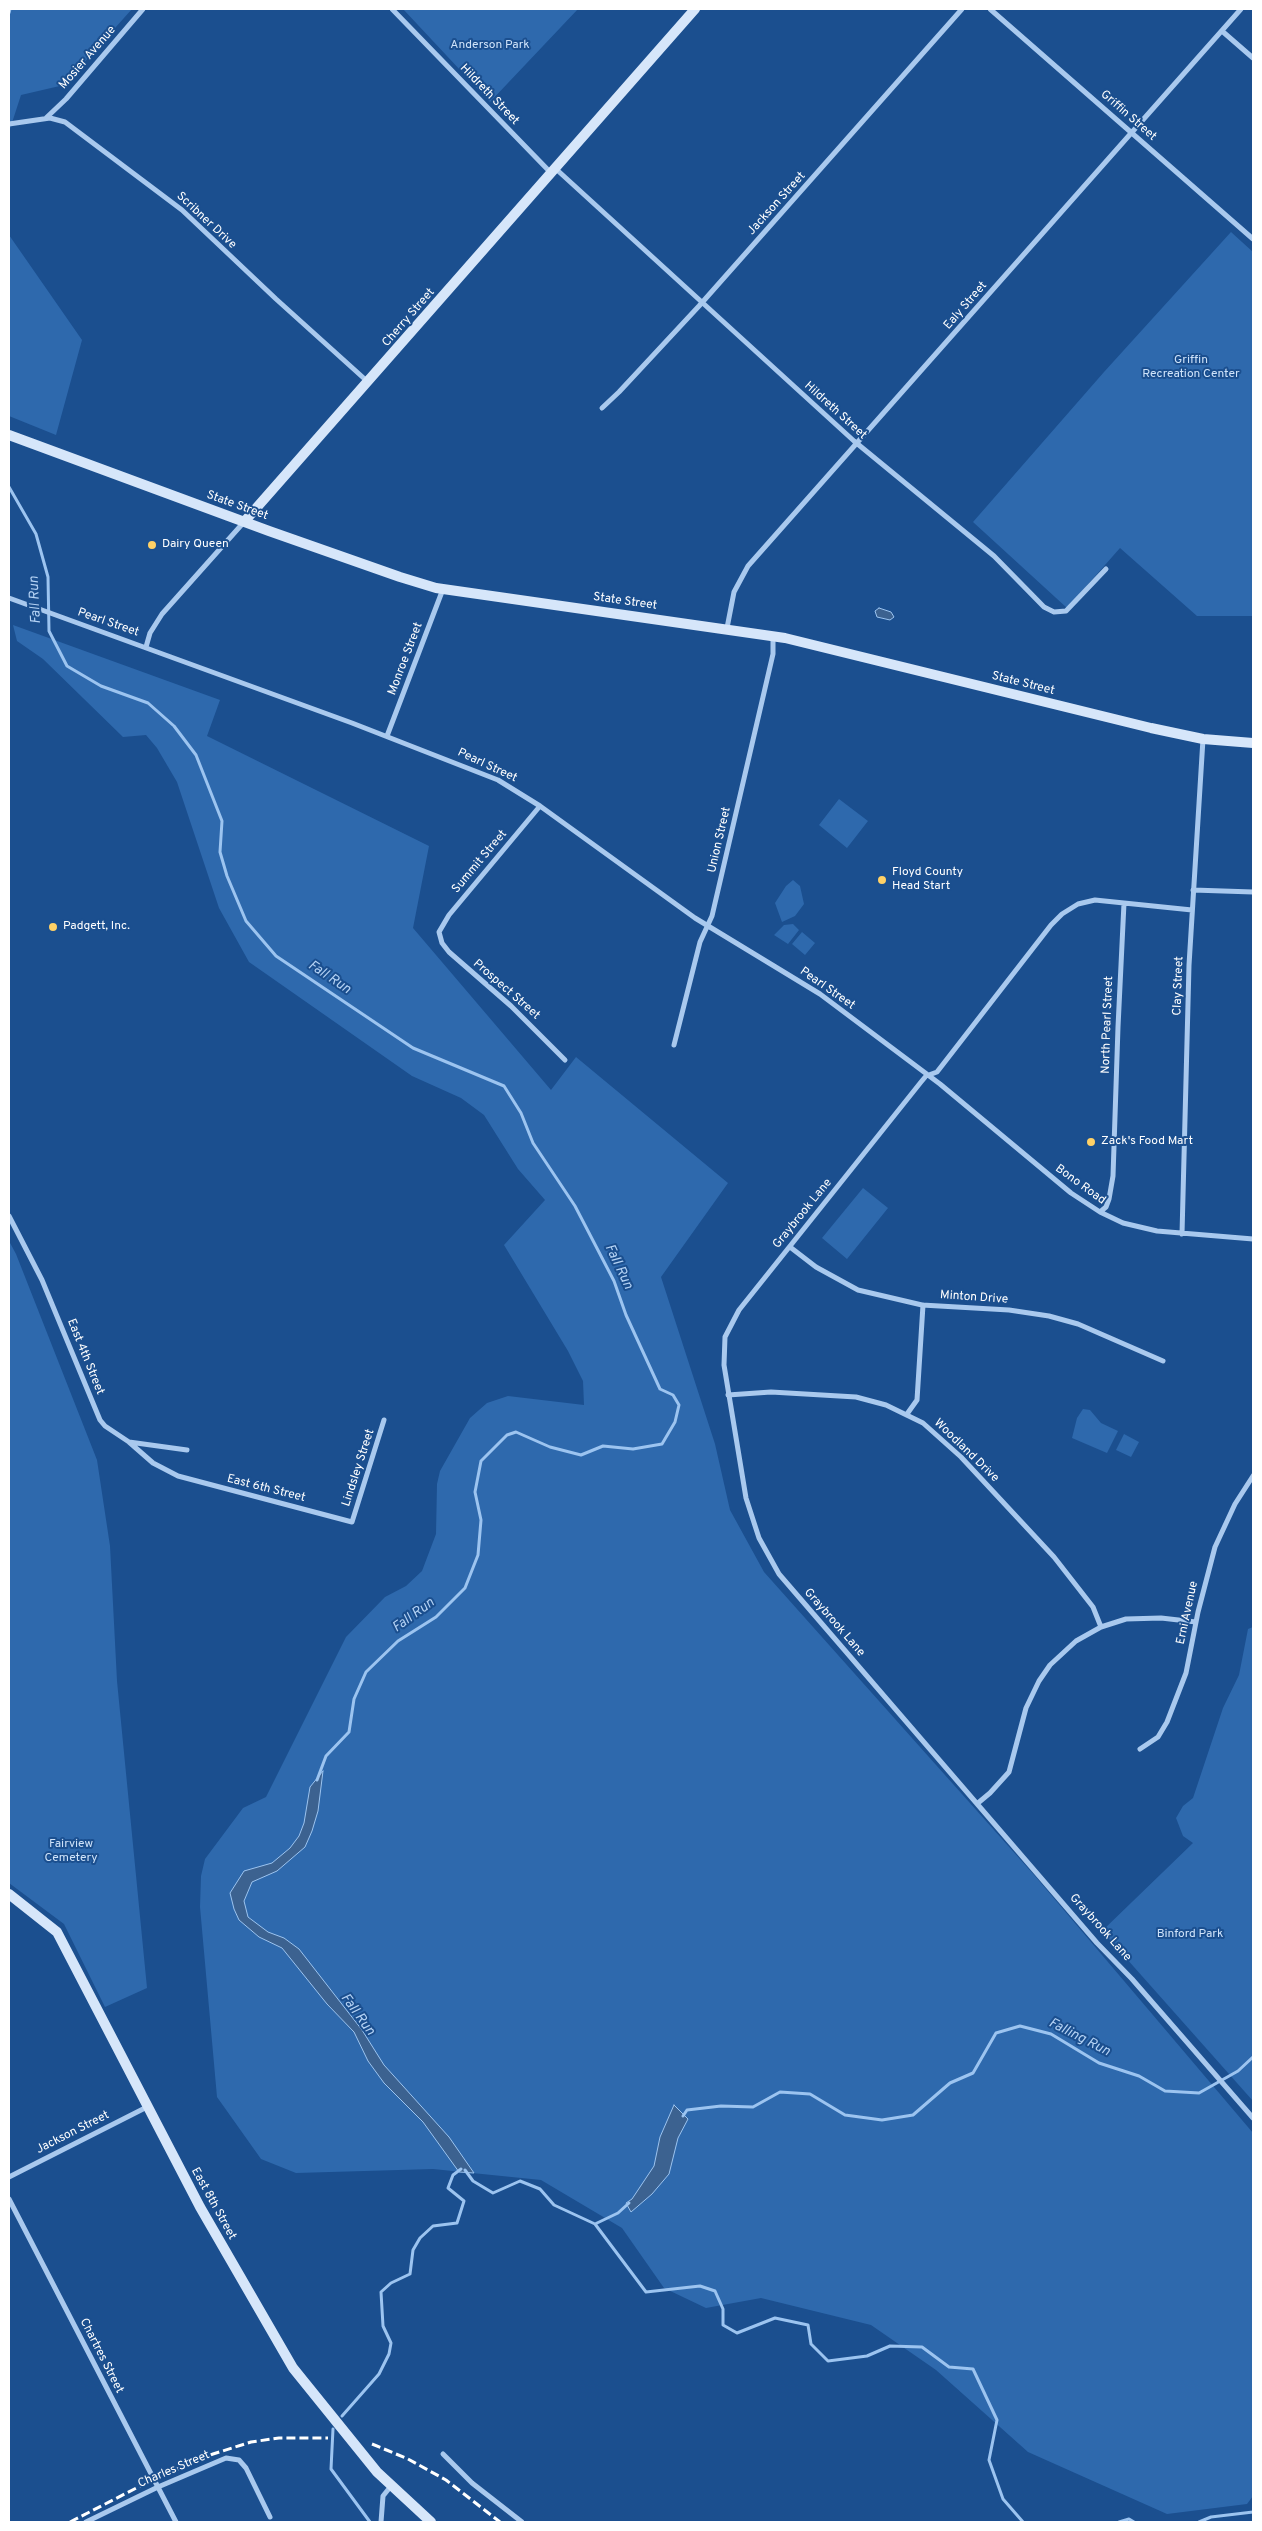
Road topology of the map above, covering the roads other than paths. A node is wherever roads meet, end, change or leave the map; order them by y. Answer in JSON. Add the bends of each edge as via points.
{"nodes":[{"id":1,"x":143,"y":9,"type":"edge"},
{"id":2,"x":392,"y":9,"type":"edge"},
{"id":3,"x":695,"y":9,"type":"edge"},
{"id":4,"x":962,"y":9,"type":"edge"},
{"id":5,"x":990,"y":9,"type":"edge"},
{"id":6,"x":1241,"y":9,"type":"edge"},
{"id":7,"x":1222,"y":31,"type":"junction"},
{"id":8,"x":1253,"y":58,"type":"edge"},
{"id":9,"x":45,"y":118,"type":"junction"},
{"id":10,"x":9,"y":124,"type":"edge"},
{"id":11,"x":1132,"y":132,"type":"junction"},
{"id":12,"x":554,"y":172,"type":"junction"},
{"id":13,"x":1253,"y":239,"type":"edge"},
{"id":14,"x":701,"y":304,"type":"junction"},
{"id":15,"x":369,"y":383,"type":"junction"},
{"id":16,"x":602,"y":408,"type":"dead end"},
{"id":17,"x":9,"y":435,"type":"edge"},
{"id":18,"x":857,"y":444,"type":"junction"},
{"id":19,"x":244,"y":522,"type":"junction"},
{"id":20,"x":1106,"y":569,"type":"dead end"},
{"id":21,"x":442,"y":589,"type":"junction"},
{"id":22,"x":9,"y":598,"type":"edge"},
{"id":23,"x":726,"y":628,"type":"junction"},
{"id":24,"x":773,"y":637,"type":"junction"},
{"id":25,"x":146,"y":647,"type":"junction"},
{"id":26,"x":387,"y":736,"type":"junction"},
{"id":27,"x":1203,"y":739,"type":"junction"},
{"id":28,"x":1253,"y":743,"type":"edge"},
{"id":29,"x":540,"y":806,"type":"junction"},
{"id":30,"x":1193,"y":890,"type":"junction"},
{"id":31,"x":1253,"y":892,"type":"edge"},
{"id":32,"x":1124,"y":903,"type":"junction"},
{"id":33,"x":1192,"y":910,"type":"junction"},
{"id":34,"x":709,"y":926,"type":"junction"},
{"id":35,"x":439,"y":932,"type":"joint"},
{"id":36,"x":674,"y":1045,"type":"dead end"},
{"id":37,"x":565,"y":1060,"type":"dead end"},
{"id":38,"x":926,"y":1076,"type":"junction"},
{"id":39,"x":1100,"y":1212,"type":"junction"},
{"id":40,"x":9,"y":1216,"type":"edge"},
{"id":41,"x":1182,"y":1234,"type":"junction"},
{"id":42,"x":1253,"y":1239,"type":"edge"},
{"id":43,"x":790,"y":1247,"type":"junction"},
{"id":44,"x":923,"y":1305,"type":"junction"},
{"id":45,"x":1163,"y":1361,"type":"dead end"},
{"id":46,"x":728,"y":1395,"type":"junction"},
{"id":47,"x":907,"y":1414,"type":"junction"},
{"id":48,"x":384,"y":1420,"type":"dead end"},
{"id":49,"x":129,"y":1442,"type":"junction"},
{"id":50,"x":187,"y":1450,"type":"dead end"},
{"id":51,"x":1253,"y":1476,"type":"edge"},
{"id":52,"x":352,"y":1522,"type":"joint"},
{"id":53,"x":1196,"y":1622,"type":"junction"},
{"id":54,"x":1101,"y":1627,"type":"junction"},
{"id":55,"x":1140,"y":1750,"type":"dead end"},
{"id":56,"x":978,"y":1803,"type":"junction"},
{"id":57,"x":9,"y":1894,"type":"edge"},
{"id":58,"x":147,"y":2107,"type":"junction"},
{"id":59,"x":1253,"y":2118,"type":"edge"},
{"id":60,"x":9,"y":2177,"type":"edge"},
{"id":61,"x":9,"y":2199,"type":"edge"},
{"id":62,"x":443,"y":2454,"type":"dead end"},
{"id":63,"x":391,"y":2486,"type":"junction"},
{"id":64,"x":158,"y":2487,"type":"junction"},
{"id":65,"x":270,"y":2517,"type":"dead end"},
{"id":66,"x":86,"y":2522,"type":"edge"},
{"id":67,"x":176,"y":2522,"type":"edge"},
{"id":68,"x":381,"y":2522,"type":"edge"},
{"id":69,"x":432,"y":2522,"type":"edge"},
{"id":70,"x":522,"y":2522,"type":"edge"}],
"edges":[{"from":1,"to":9,"type":"street","name":"Mosier Avenue","via":[[66,99]]},
{"from":2,"to":12,"type":"street","name":"Hildreth Street"},
{"from":3,"to":12,"type":"street","name":"Cherry Street"},
{"from":4,"to":14,"type":"street","name":"Jackson Street"},
{"from":5,"to":11,"type":"street","name":"Griffin Street"},
{"from":6,"to":7,"type":"street","name":"Ealy Street"},
{"from":7,"to":8,"type":"street"},
{"from":7,"to":11,"type":"street","name":"Ealy Street"},
{"from":9,"to":10,"type":"street","name":"Scribner Drive"},
{"from":9,"to":15,"type":"street","name":"Scribner Drive","via":[[65,122],[182,210]]},
{"from":11,"to":13,"type":"street","name":"Griffin Street"},
{"from":11,"to":18,"type":"street","name":"Ealy Street"},
{"from":12,"to":14,"type":"street","name":"Hildreth Street"},
{"from":12,"to":15,"type":"street","name":"Cherry Street"},
{"from":14,"to":16,"type":"street","name":"Jackson Street"},
{"from":14,"to":18,"type":"street","name":"Hildreth Street"},
{"from":15,"to":19,"type":"street","name":"Cherry Street"},
{"from":17,"to":19,"type":"street","name":"State Street"},
{"from":18,"to":20,"type":"street","name":"Hildreth Street","via":[[994,556],[1049,610],[1062,612],[1069,609]]},
{"from":18,"to":23,"type":"street","name":"Ealy Street","via":[[745,571],[734,592]]},
{"from":19,"to":21,"type":"street","name":"State Street"},
{"from":19,"to":25,"type":"street","name":"Cherry Street","via":[[168,607],[150,633]]},
{"from":21,"to":23,"type":"street","name":"State Street"},
{"from":21,"to":26,"type":"street","name":"Monroe Street"},
{"from":22,"to":25,"type":"street","name":"Pearl Street"},
{"from":23,"to":24,"type":"street","name":"State Street"},
{"from":24,"to":27,"type":"street","name":"State Street"},
{"from":24,"to":34,"type":"street","name":"Union Street","via":[[773,654]]},
{"from":25,"to":26,"type":"street","name":"Pearl Street"},
{"from":26,"to":29,"type":"street","name":"Pearl Street","via":[[498,780]]},
{"from":27,"to":28,"type":"street","name":"State Street"},
{"from":27,"to":30,"type":"street","name":"Clay Street"},
{"from":29,"to":34,"type":"street","name":"Pearl Street"},
{"from":29,"to":35,"type":"street","name":"Summit Street","via":[[444,921]]},
{"from":30,"to":31,"type":"street"},
{"from":30,"to":33,"type":"street","name":"Clay Street"},
{"from":32,"to":33,"type":"street"},
{"from":32,"to":38,"type":"street","name":"Graybrook Lane","via":[[1095,900],[1078,904],[1062,914],[937,1072]]},
{"from":32,"to":39,"type":"street","name":"North Pearl Street","via":[[1113,1176],[1109,1199]]},
{"from":33,"to":41,"type":"street","name":"Clay Street"},
{"from":34,"to":36,"type":"street","name":"Union Street","via":[[700,942]]},
{"from":34,"to":38,"type":"street","name":"Pearl Street","via":[[816,992]]},
{"from":35,"to":37,"type":"street","name":"Prospect Street","via":[[449,952],[518,1012]]},
{"from":38,"to":39,"type":"street","name":"Bono Road","via":[[1071,1194]]},
{"from":38,"to":43,"type":"street","name":"Graybrook Lane"},
{"from":39,"to":41,"type":"street","name":"Bono Road","via":[[1123,1223]]},
{"from":40,"to":49,"type":"street","name":"East 4th Street","via":[[42,1280],[100,1420]]},
{"from":41,"to":42,"type":"street","name":"Bono Road"},
{"from":43,"to":44,"type":"street","name":"Minton Drive","via":[[816,1267],[858,1290]]},
{"from":43,"to":46,"type":"street","name":"Graybrook Lane","via":[[730,1324],[724,1351]]},
{"from":44,"to":45,"type":"street","name":"Minton Drive","via":[[1049,1316],[1100,1332]]},
{"from":44,"to":47,"type":"street","via":[[916,1400]]},
{"from":46,"to":47,"type":"street","name":"Woodland Drive","via":[[771,1392],[834,1394],[866,1399]]},
{"from":46,"to":56,"type":"street","name":"Graybrook Lane","via":[[746,1498],[768,1556],[794,1592]]},
{"from":47,"to":54,"type":"street","name":"Woodland Drive","via":[[938,1435],[1006,1504],[1093,1607]]},
{"from":48,"to":52,"type":"street","name":"Lindsley Street"},
{"from":49,"to":50,"type":"street","name":"East 4th Street"},
{"from":49,"to":52,"type":"street","name":"East 6th Street","via":[[153,1463],[175,1475]]},
{"from":51,"to":53,"type":"street","name":"Erni Avenue","via":[[1224,1525]]},
{"from":53,"to":54,"type":"street","via":[[1144,1617]]},
{"from":53,"to":55,"type":"street","name":"Erni Avenue","via":[[1186,1673],[1168,1722],[1158,1736]]},
{"from":54,"to":56,"type":"street","via":[[1076,1641],[1050,1665],[1026,1708],[1009,1772]]},
{"from":56,"to":59,"type":"street","name":"Graybrook Lane"},
{"from":57,"to":58,"type":"street","name":"East 8th Street","via":[[57,1932]]},
{"from":58,"to":60,"type":"street","name":"Jackson Street"},
{"from":58,"to":63,"type":"street","name":"East 8th Street","via":[[293,2368]]},
{"from":61,"to":64,"type":"street","name":"Chartres Street"},
{"from":62,"to":70,"type":"street","via":[[472,2483]]},
{"from":63,"to":68,"type":"street","via":[[382,2496]]},
{"from":63,"to":69,"type":"street","name":"East 8th Street"},
{"from":64,"to":65,"type":"street","name":"Charles Street","via":[[226,2458],[239,2460],[251,2475]]},
{"from":64,"to":66,"type":"street","name":"Charles Street"},
{"from":64,"to":67,"type":"street","name":"Chartres Street"}]}
